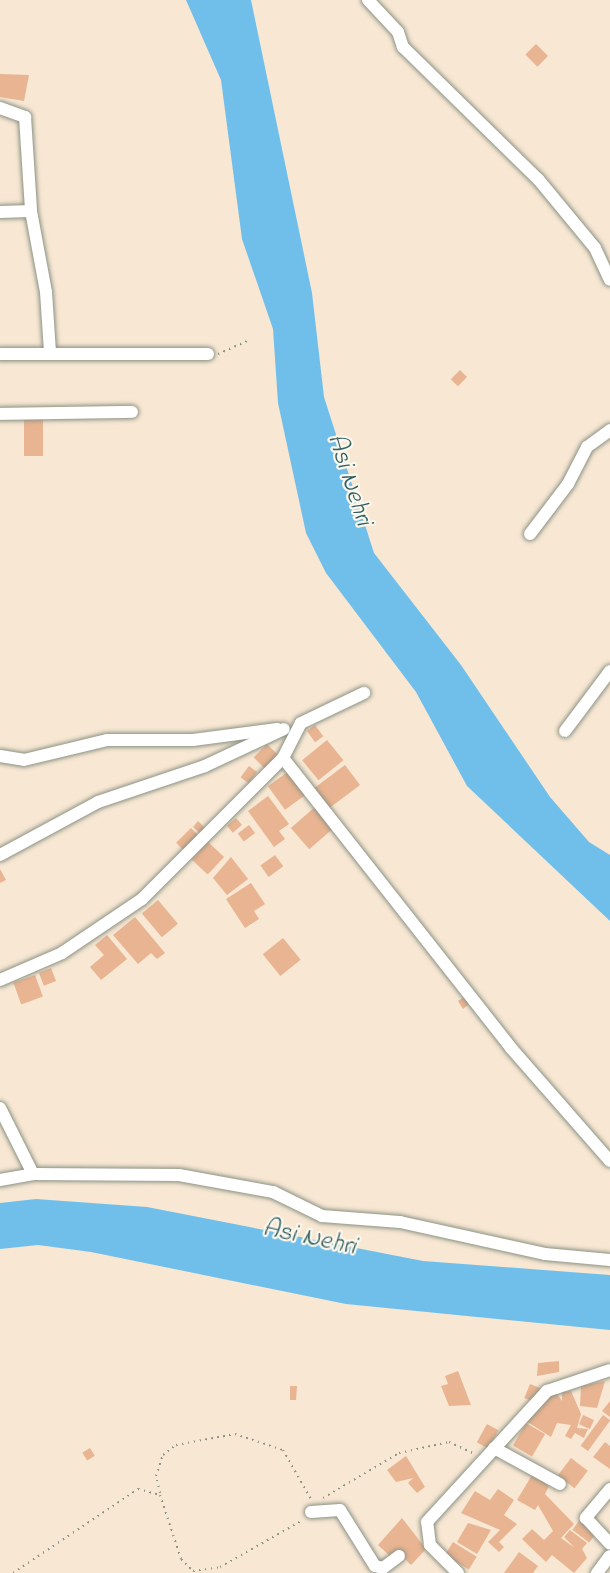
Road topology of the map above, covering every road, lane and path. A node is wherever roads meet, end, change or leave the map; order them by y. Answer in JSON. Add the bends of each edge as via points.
{"nodes":[{"id":1,"x":368,"y":0,"type":"edge"},
{"id":2,"x":0,"y":108,"type":"edge"},
{"id":3,"x":31,"y":211,"type":"junction"},
{"id":4,"x":0,"y":212,"type":"edge"},
{"id":5,"x":610,"y":280,"type":"edge"},
{"id":6,"x":247,"y":341,"type":"dead end"},
{"id":7,"x":50,"y":353,"type":"junction"},
{"id":8,"x":0,"y":354,"type":"edge"},
{"id":9,"x":208,"y":354,"type":"joint"},
{"id":10,"x":132,"y":412,"type":"dead end"},
{"id":11,"x":0,"y":414,"type":"edge"},
{"id":12,"x":610,"y":430,"type":"edge"},
{"id":13,"x":530,"y":534,"type":"dead end"},
{"id":14,"x":610,"y":671,"type":"edge"},
{"id":15,"x":364,"y":693,"type":"dead end"},
{"id":16,"x":565,"y":730,"type":"dead end"},
{"id":17,"x":288,"y":734,"type":"junction"},
{"id":18,"x":0,"y":756,"type":"edge"},
{"id":19,"x":283,"y":758,"type":"junction"},
{"id":20,"x":0,"y":855,"type":"edge"},
{"id":21,"x":0,"y":980,"type":"edge"},
{"id":22,"x":0,"y":1108,"type":"edge"},
{"id":23,"x":610,"y":1161,"type":"edge"},
{"id":24,"x":33,"y":1174,"type":"junction"},
{"id":25,"x":0,"y":1180,"type":"edge"},
{"id":26,"x":610,"y":1260,"type":"edge"},
{"id":27,"x":610,"y":1370,"type":"edge"},
{"id":28,"x":494,"y":1448,"type":"junction"},
{"id":29,"x":486,"y":1458,"type":"junction"},
{"id":30,"x":560,"y":1484,"type":"dead end"},
{"id":31,"x":610,"y":1489,"type":"edge"},
{"id":32,"x":160,"y":1495,"type":"junction"},
{"id":33,"x":313,"y":1510,"type":"junction"},
{"id":34,"x":610,"y":1544,"type":"edge"},
{"id":35,"x":399,"y":1556,"type":"dead end"},
{"id":36,"x":610,"y":1556,"type":"edge"},
{"id":37,"x":13,"y":1573,"type":"edge"},
{"id":38,"x":458,"y":1573,"type":"edge"},
{"id":39,"x":597,"y":1573,"type":"edge"}],
"edges":[{"from":1,"to":5,"type":"street","via":[[398,32],[403,47],[538,178],[595,248]]},
{"from":2,"to":3,"type":"street","via":[[25,117]]},
{"from":3,"to":4,"type":"street"},
{"from":3,"to":7,"type":"street","via":[[46,292]]},
{"from":6,"to":9,"type":"path","via":[[224,354]]},
{"from":7,"to":8,"type":"street"},
{"from":7,"to":9,"type":"street"},
{"from":10,"to":11,"type":"street"},
{"from":12,"to":13,"type":"street","via":[[587,447],[568,484]]},
{"from":14,"to":16,"type":"street"},
{"from":15,"to":17,"type":"street","via":[[301,723]]},
{"from":17,"to":18,"type":"street","via":[[107,740],[24,760]]},
{"from":17,"to":19,"type":"street"},
{"from":17,"to":20,"type":"street","via":[[98,802]]},
{"from":19,"to":21,"type":"street","via":[[142,899],[62,953]]},
{"from":19,"to":23,"type":"street","via":[[511,1048]]},
{"from":22,"to":24,"type":"street"},
{"from":24,"to":25,"type":"street"},
{"from":24,"to":26,"type":"street","via":[[179,1175],[273,1192],[322,1216],[400,1222],[545,1254]]},
{"from":27,"to":28,"type":"street","via":[[547,1391]]},
{"from":28,"to":29,"type":"street"},
{"from":28,"to":30,"type":"street"},
{"from":29,"to":33,"type":"path","via":[[449,1443],[399,1453],[362,1479],[328,1494]]},
{"from":29,"to":38,"type":"street","via":[[425,1527],[430,1545]]},
{"from":31,"to":34,"type":"street","via":[[586,1518]]},
{"from":32,"to":33,"type":"path","via":[[181,1559],[193,1571],[220,1566],[299,1525]]},
{"from":32,"to":33,"type":"path","via":[[156,1476],[163,1455],[176,1445],[235,1434],[283,1450]]},
{"from":32,"to":37,"type":"path","via":[[138,1489]]},
{"from":33,"to":35,"type":"street","via":[[340,1510],[375,1566],[384,1568]]},
{"from":36,"to":39,"type":"street"}]}
